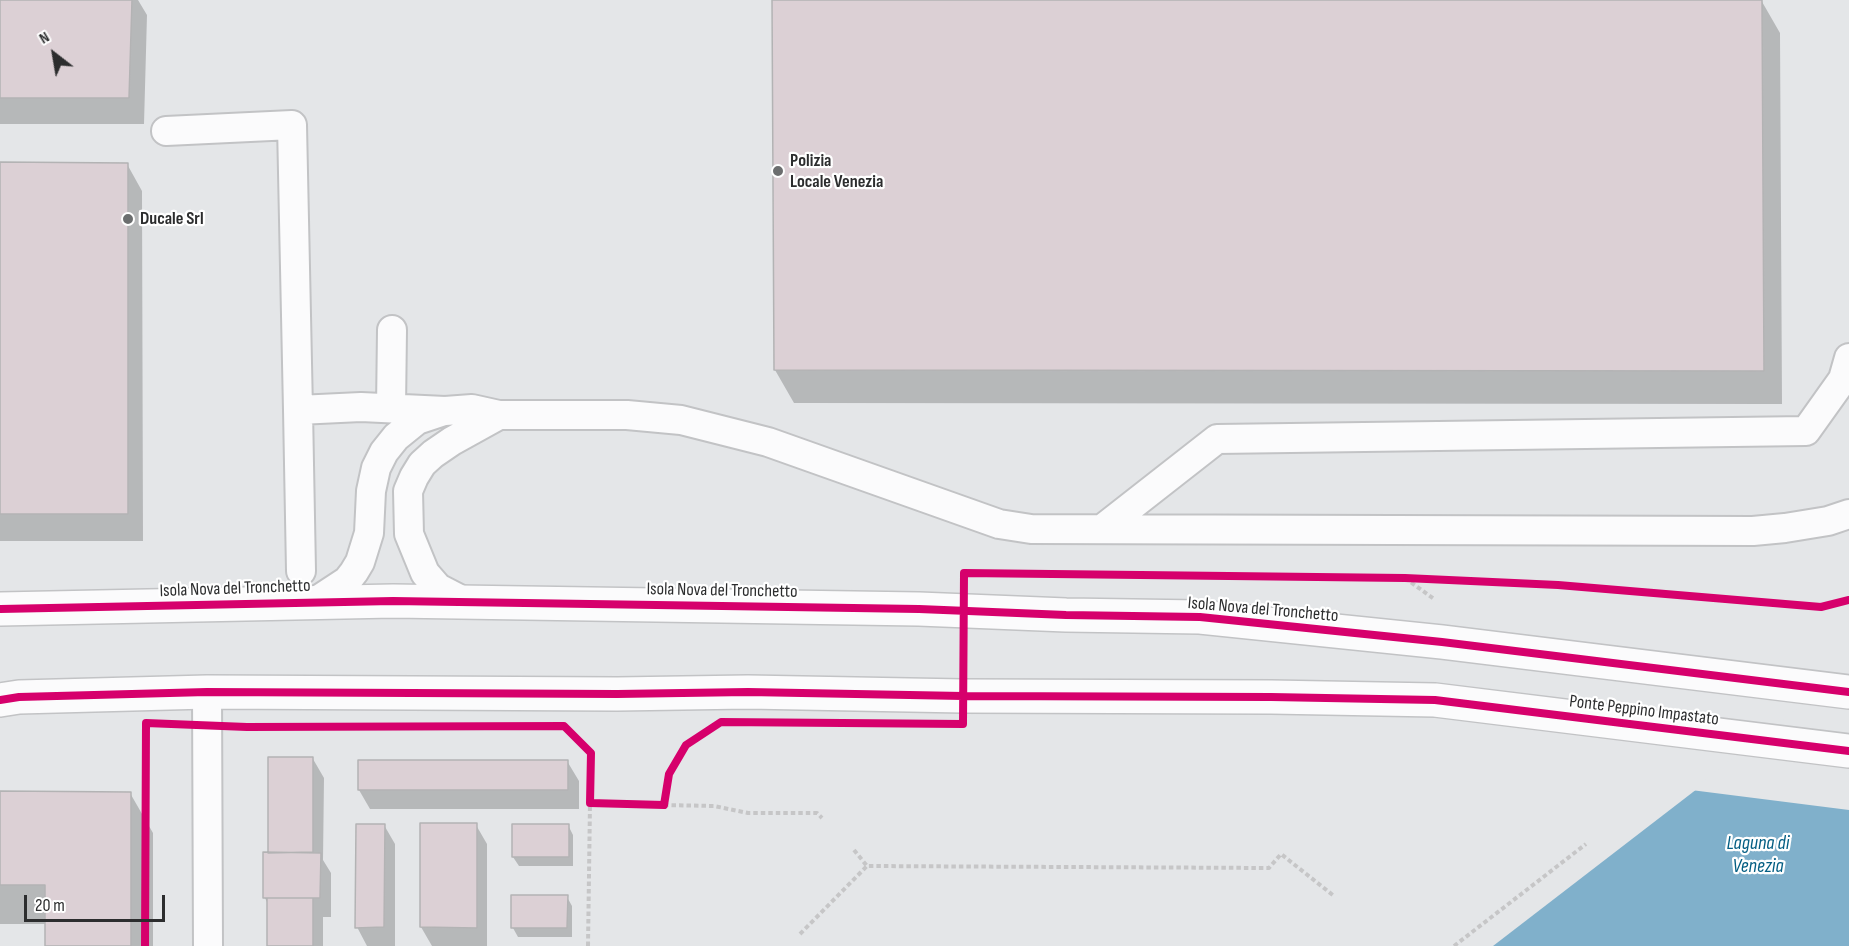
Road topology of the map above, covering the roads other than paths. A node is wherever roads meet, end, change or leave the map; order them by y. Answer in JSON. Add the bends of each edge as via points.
{"nodes":[{"id":1,"x":166,"y":131,"type":"dead end"},
{"id":2,"x":392,"y":330,"type":"dead end"},
{"id":3,"x":1849,"y":358,"type":"edge"},
{"id":4,"x":391,"y":408,"type":"junction"},
{"id":5,"x":298,"y":410,"type":"junction"},
{"id":6,"x":446,"y":411,"type":"junction"},
{"id":7,"x":499,"y":415,"type":"junction"},
{"id":8,"x":1849,"y":514,"type":"edge"},
{"id":9,"x":1102,"y":529,"type":"junction"},
{"id":10,"x":301,"y":571,"type":"dead end"},
{"id":11,"x":315,"y":602,"type":"junction"},
{"id":12,"x":467,"y":603,"type":"junction"},
{"id":13,"x":0,"y":609,"type":"edge"},
{"id":14,"x":207,"y":692,"type":"junction"},
{"id":15,"x":1849,"y":692,"type":"edge"},
{"id":16,"x":0,"y":700,"type":"edge"},
{"id":17,"x":1849,"y":751,"type":"edge"},
{"id":18,"x":208,"y":946,"type":"edge"}],
"edges":[{"from":1,"to":5,"type":"lane","via":[[292,125]]},
{"from":2,"to":4,"type":"lane"},
{"from":3,"to":9,"type":"lane","via":[[1842,379],[1806,431],[1217,439]]},
{"from":4,"to":5,"type":"lane"},
{"from":4,"to":6,"type":"lane"},
{"from":5,"to":10,"type":"lane"},
{"from":6,"to":7,"type":"lane","via":[[472,409]]},
{"from":6,"to":11,"type":"lane","via":[[417,420],[384,452],[376,468],[369,533],[360,562],[347,581]]},
{"from":7,"to":9,"type":"lane","via":[[627,415],[681,420],[768,442],[999,524],[1030,529]]},
{"from":7,"to":12,"type":"lane","via":[[433,454],[418,470],[408,491],[409,534],[425,573],[438,588]]},
{"from":8,"to":9,"type":"lane","via":[[1828,521],[1753,531]]},
{"from":11,"to":12,"type":"street","name":"Isola Nova del Tronchetto"},
{"from":11,"to":13,"type":"street","name":"Isola Nova del Tronchetto"},
{"from":12,"to":15,"type":"street","name":"Isola Nova del Tronchetto","via":[[1200,617]]},
{"from":14,"to":16,"type":"street"},
{"from":14,"to":17,"type":"street","name":"Ponte Peppino Impastato","via":[[1435,700]]},
{"from":14,"to":18,"type":"lane"}]}
